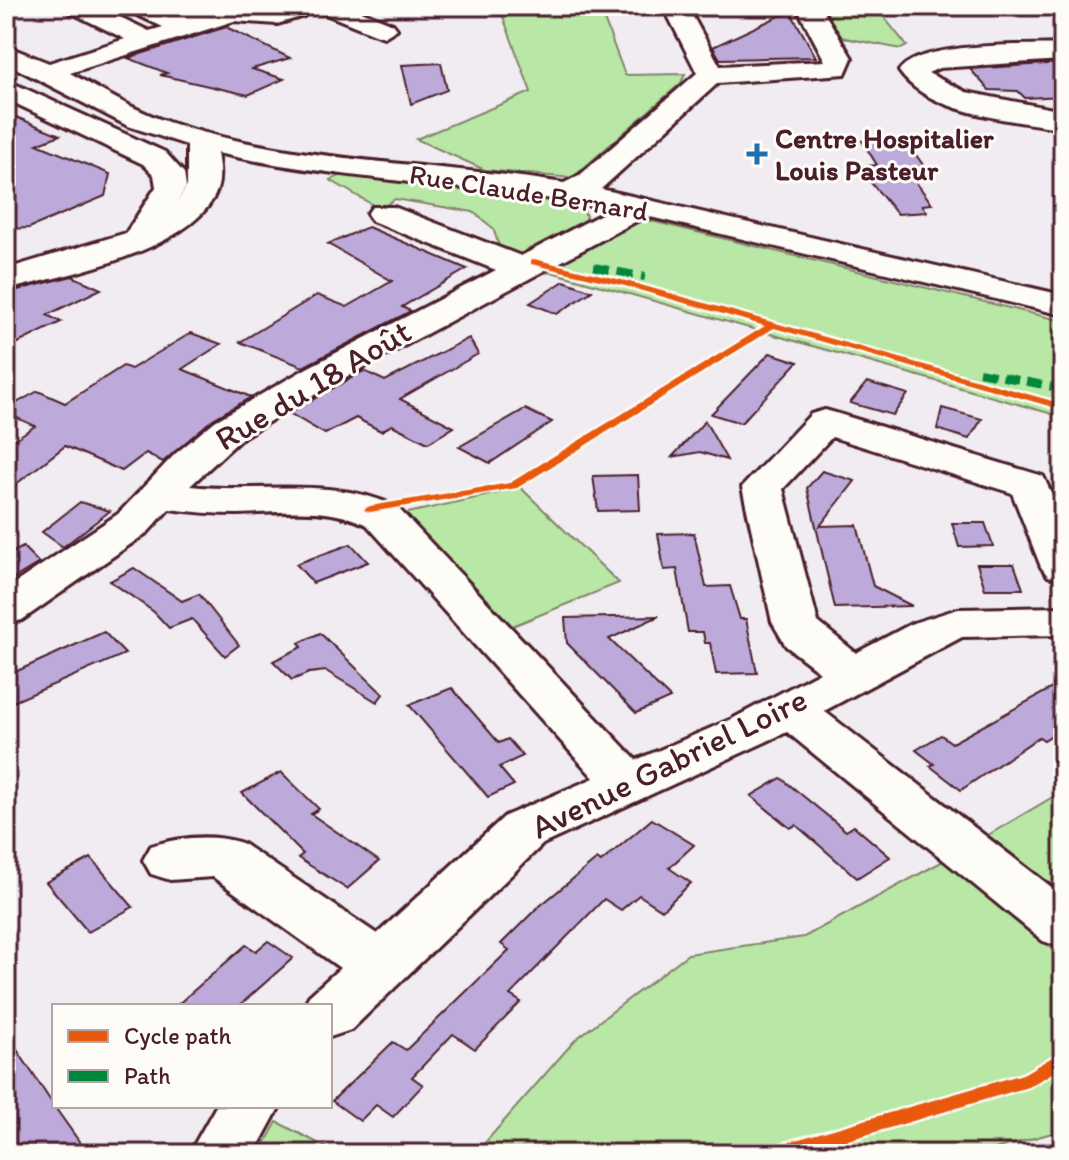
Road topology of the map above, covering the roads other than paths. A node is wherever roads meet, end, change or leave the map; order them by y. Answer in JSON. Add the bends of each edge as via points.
{"nodes":[{"id":1,"x":77,"y":6,"type":"edge"},
{"id":2,"x":138,"y":6,"type":"edge"},
{"id":3,"x":293,"y":6,"type":"edge"},
{"id":4,"x":327,"y":6,"type":"edge"},
{"id":5,"x":675,"y":6,"type":"edge"},
{"id":6,"x":808,"y":6,"type":"edge"},
{"id":7,"x":228,"y":9,"type":"edge"},
{"id":8,"x":384,"y":29,"type":"dead end"},
{"id":9,"x":149,"y":41,"type":"junction"},
{"id":10,"x":1063,"y":52,"type":"edge"},
{"id":11,"x":6,"y":54,"type":"edge"},
{"id":12,"x":44,"y":73,"type":"junction"},
{"id":13,"x":711,"y":75,"type":"junction"},
{"id":14,"x":6,"y":88,"type":"edge"},
{"id":15,"x":1063,"y":120,"type":"edge"},
{"id":16,"x":200,"y":138,"type":"junction"},
{"id":17,"x":574,"y":195,"type":"junction"},
{"id":18,"x":640,"y":207,"type":"junction"},
{"id":19,"x":383,"y":214,"type":"dead end"},
{"id":20,"x":602,"y":225,"type":"junction"},
{"id":21,"x":138,"y":240,"type":"junction"},
{"id":22,"x":521,"y":268,"type":"junction"},
{"id":23,"x":6,"y":280,"type":"edge"},
{"id":24,"x":1063,"y":305,"type":"edge"},
{"id":25,"x":158,"y":495,"type":"junction"},
{"id":26,"x":1063,"y":567,"type":"edge"},
{"id":27,"x":6,"y":610,"type":"edge"},
{"id":28,"x":1063,"y":621,"type":"edge"},
{"id":29,"x":852,"y":673,"type":"junction"},
{"id":30,"x":789,"y":708,"type":"junction"},
{"id":31,"x":628,"y":784,"type":"junction"},
{"id":32,"x":170,"y":860,"type":"dead end"},
{"id":33,"x":1063,"y":926,"type":"edge"},
{"id":34,"x":380,"y":966,"type":"junction"},
{"id":35,"x":332,"y":1011,"type":"edge"},
{"id":36,"x":248,"y":1108,"type":"edge"},
{"id":37,"x":221,"y":1154,"type":"edge"}],
"edges":[{"from":1,"to":9,"type":"street"},
{"from":2,"to":7,"type":"street","via":[[173,22]]},
{"from":3,"to":7,"type":"street","via":[[295,11],[277,16]]},
{"from":4,"to":8,"type":"street"},
{"from":5,"to":13,"type":"street"},
{"from":6,"to":13,"type":"street","via":[[839,58],[835,68]]},
{"from":7,"to":9,"type":"street"},
{"from":9,"to":12,"type":"street"},
{"from":10,"to":15,"type":"street","via":[[933,60],[912,71],[924,86],[945,96]]},
{"from":11,"to":12,"type":"street","name":"Rue Claude Bernard"},
{"from":12,"to":16,"type":"street","name":"Rue Claude Bernard","via":[[157,127]]},
{"from":13,"to":17,"type":"street"},
{"from":14,"to":21,"type":"street","via":[[154,158],[169,173],[171,187]]},
{"from":16,"to":17,"type":"street","name":"Rue Claude Bernard","via":[[325,165]]},
{"from":16,"to":21,"type":"street","via":[[205,164],[199,194],[175,219]]},
{"from":17,"to":18,"type":"street","name":"Rue Claude Bernard"},
{"from":17,"to":20,"type":"street"},
{"from":18,"to":20,"type":"street","name":"Rue du 18 Août"},
{"from":18,"to":24,"type":"street","name":"Rue Claude Bernard"},
{"from":19,"to":22,"type":"street"},
{"from":20,"to":22,"type":"street","name":"Rue du 18 Août"},
{"from":21,"to":23,"type":"street"},
{"from":22,"to":25,"type":"street","name":"Rue du 18 Août","via":[[229,429]]},
{"from":25,"to":27,"type":"street","name":"Rue du 18 Août","via":[[133,523]]},
{"from":25,"to":31,"type":"street","via":[[348,503],[382,516]]},
{"from":26,"to":29,"type":"street","via":[[1029,485],[825,422],[762,487],[795,622],[802,636]]},
{"from":28,"to":29,"type":"street","name":"Avenue Gabriel Loire","via":[[958,623]]},
{"from":29,"to":30,"type":"street","name":"Avenue Gabriel Loire"},
{"from":30,"to":31,"type":"street","name":"Avenue Gabriel Loire","via":[[706,752]]},
{"from":30,"to":33,"type":"street"},
{"from":31,"to":34,"type":"street","name":"Avenue Gabriel Loire","via":[[524,830]]},
{"from":32,"to":34,"type":"street","via":[[223,857]]},
{"from":34,"to":35,"type":"street","name":"Avenue Gabriel Loire"},
{"from":36,"to":37,"type":"street"}]}
